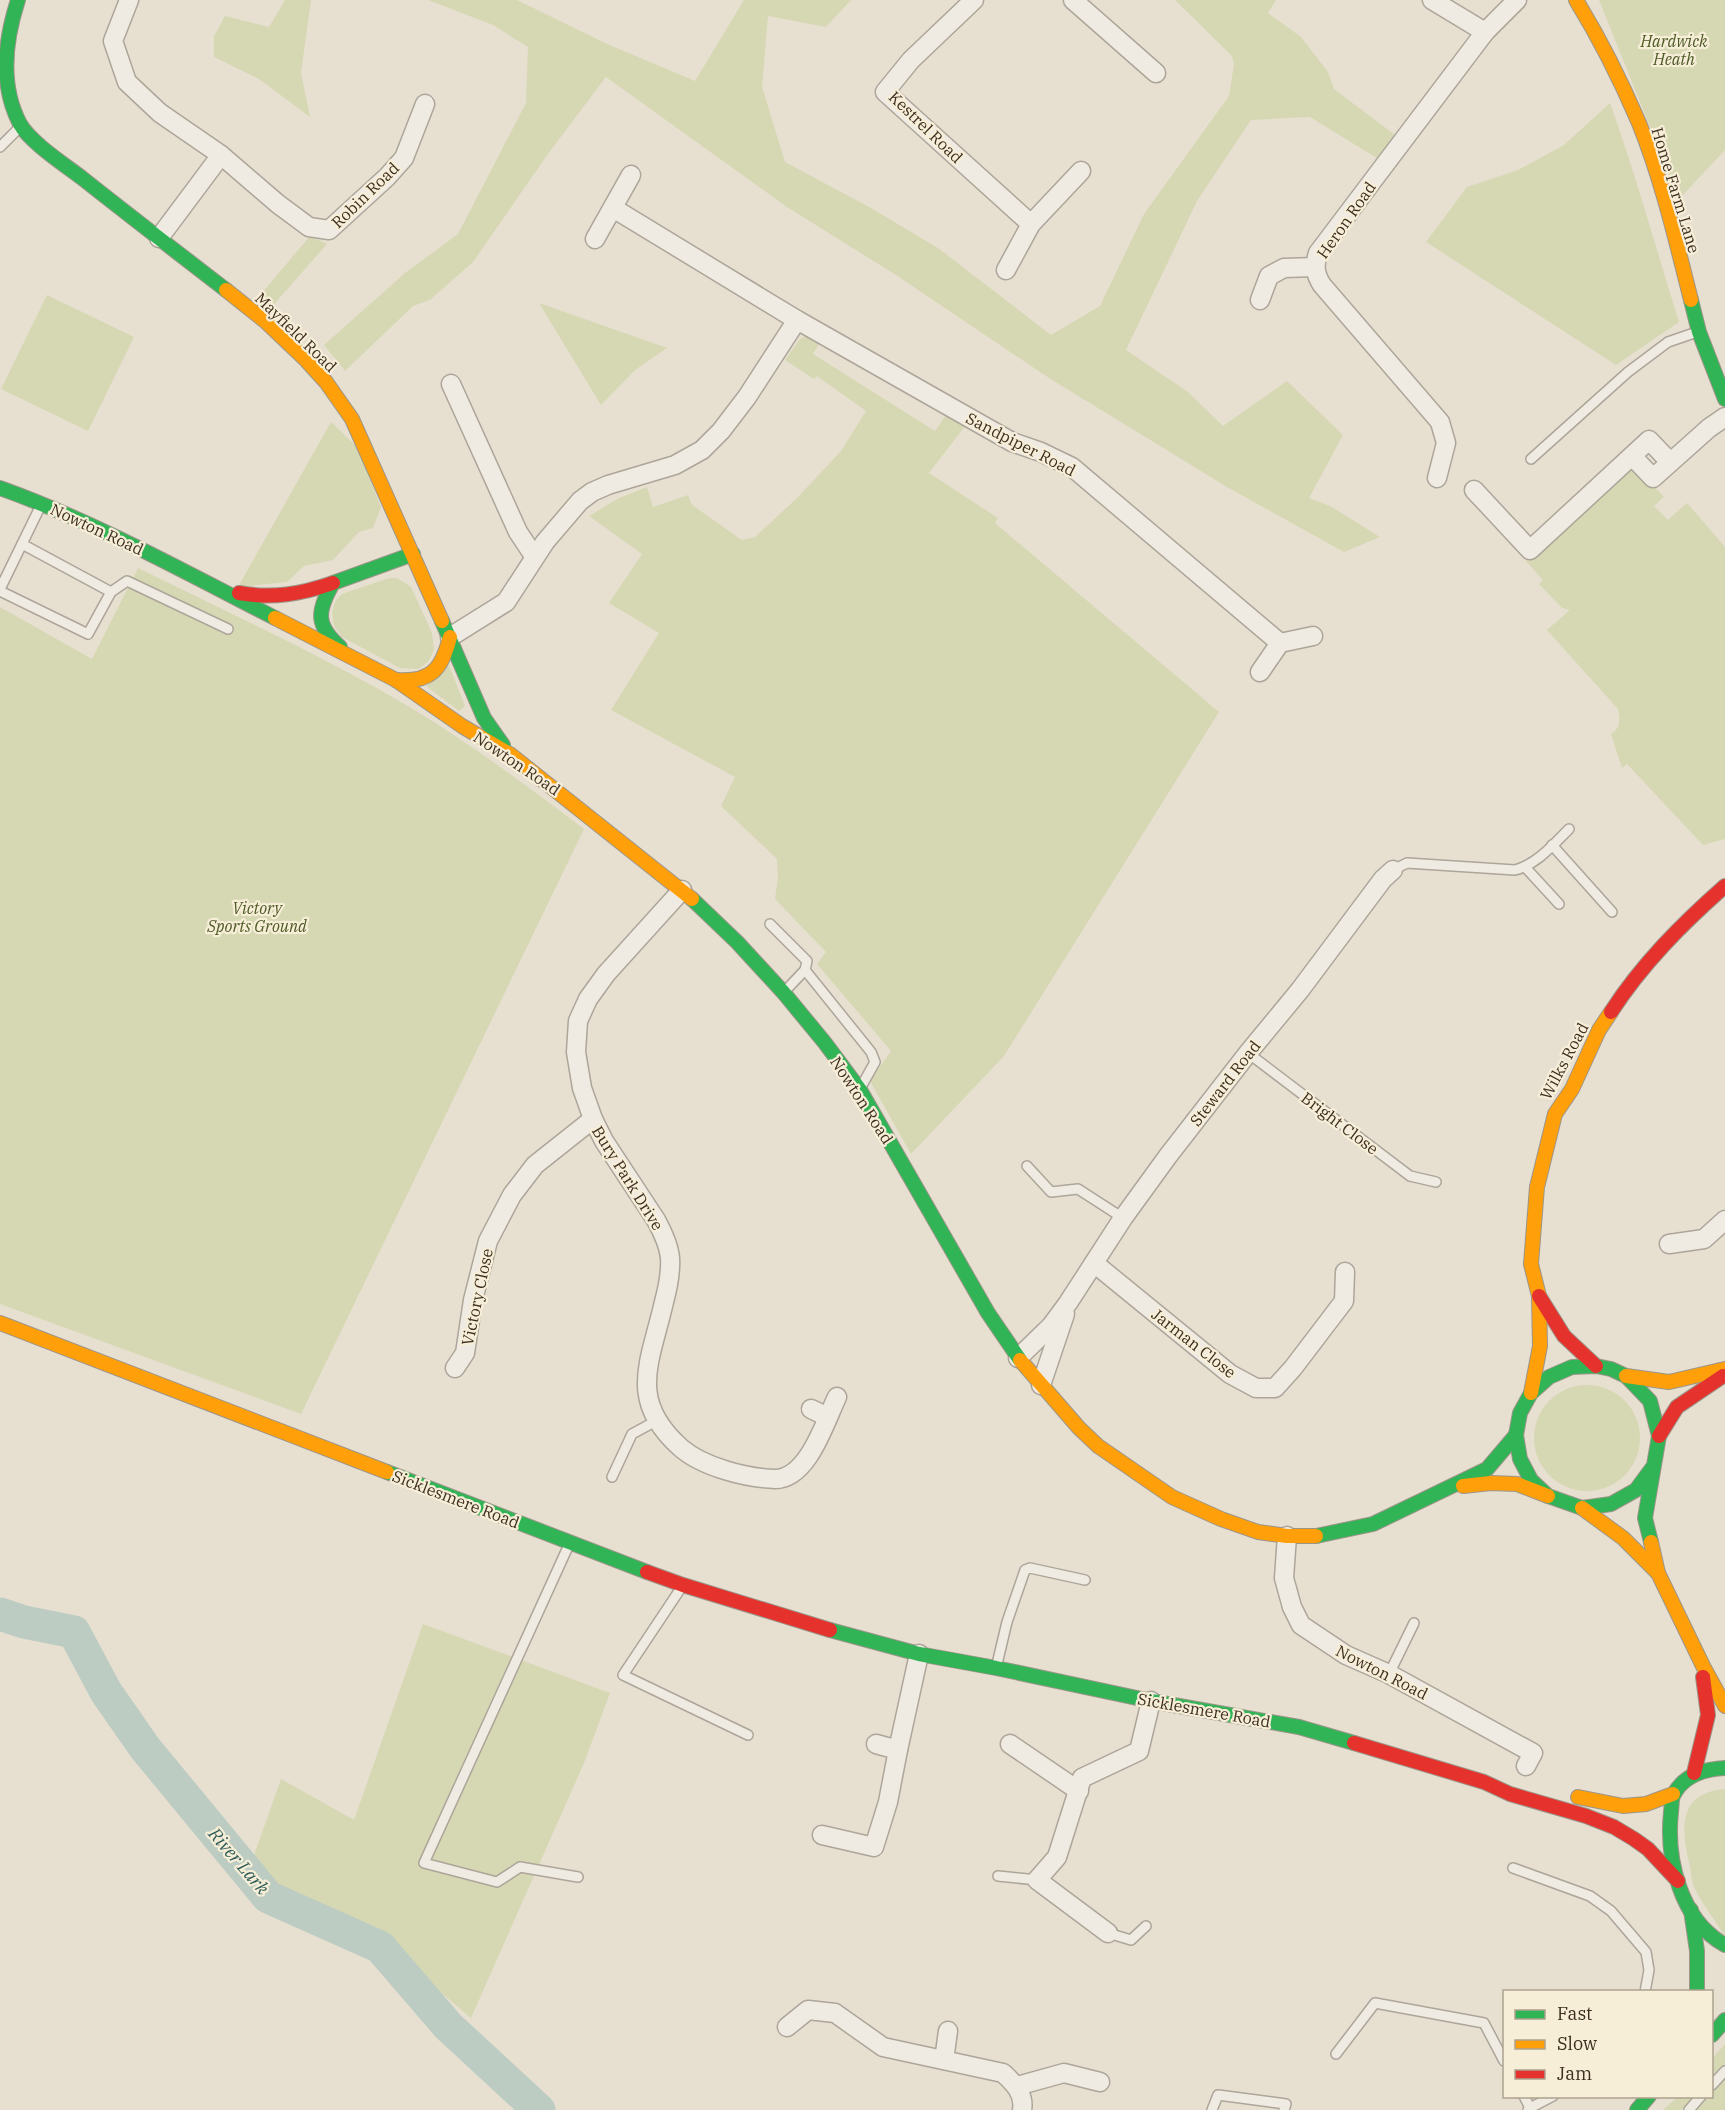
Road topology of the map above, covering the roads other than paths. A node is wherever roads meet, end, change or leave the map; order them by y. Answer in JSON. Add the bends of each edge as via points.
{"nodes":[{"id":1,"x":18,"y":0,"type":"edge"},
{"id":2,"x":129,"y":0,"type":"edge"},
{"id":3,"x":974,"y":0,"type":"edge"},
{"id":4,"x":1073,"y":0,"type":"edge"},
{"id":5,"x":1432,"y":0,"type":"edge"},
{"id":6,"x":1517,"y":0,"type":"edge"},
{"id":7,"x":1576,"y":0,"type":"edge"},
{"id":8,"x":1485,"y":32,"type":"junction"},
{"id":9,"x":1156,"y":73,"type":"dead end"},
{"id":10,"x":425,"y":104,"type":"dead end"},
{"id":11,"x":21,"y":127,"type":"junction"},
{"id":12,"x":0,"y":147,"type":"edge"},
{"id":13,"x":221,"y":155,"type":"junction"},
{"id":14,"x":1081,"y":171,"type":"dead end"},
{"id":15,"x":630,"y":175,"type":"dead end"},
{"id":16,"x":613,"y":208,"type":"junction"},
{"id":17,"x":1031,"y":224,"type":"junction"},
{"id":18,"x":159,"y":238,"type":"junction"},
{"id":19,"x":595,"y":239,"type":"dead end"},
{"id":20,"x":1315,"y":267,"type":"junction"},
{"id":21,"x":1006,"y":270,"type":"dead end"},
{"id":22,"x":1260,"y":300,"type":"dead end"},
{"id":23,"x":797,"y":320,"type":"junction"},
{"id":24,"x":1699,"y":332,"type":"junction"},
{"id":25,"x":450,"y":384,"type":"dead end"},
{"id":26,"x":1725,"y":399,"type":"edge"},
{"id":27,"x":1725,"y":417,"type":"edge"},
{"id":28,"x":1531,"y":459,"type":"dead end"},
{"id":29,"x":1437,"y":478,"type":"dead end"},
{"id":30,"x":0,"y":488,"type":"edge"},
{"id":31,"x":1474,"y":490,"type":"dead end"},
{"id":32,"x":42,"y":502,"type":"junction"},
{"id":33,"x":22,"y":544,"type":"junction"},
{"id":34,"x":413,"y":554,"type":"junction"},
{"id":35,"x":534,"y":556,"type":"junction"},
{"id":36,"x":333,"y":583,"type":"junction"},
{"id":37,"x":0,"y":590,"type":"edge"},
{"id":38,"x":224,"y":591,"type":"junction"},
{"id":39,"x":111,"y":592,"type":"junction"},
{"id":40,"x":228,"y":629,"type":"dead end"},
{"id":41,"x":1313,"y":636,"type":"dead end"},
{"id":42,"x":450,"y":637,"type":"junction"},
{"id":43,"x":1280,"y":643,"type":"junction"},
{"id":44,"x":352,"y":656,"type":"junction"},
{"id":45,"x":1260,"y":672,"type":"dead end"},
{"id":46,"x":396,"y":680,"type":"junction"},
{"id":47,"x":511,"y":755,"type":"junction"},
{"id":48,"x":1569,"y":829,"type":"dead end"},
{"id":49,"x":1552,"y":845,"type":"junction"},
{"id":50,"x":1525,"y":867,"type":"junction"},
{"id":51,"x":1393,"y":870,"type":"joint"},
{"id":52,"x":1725,"y":886,"type":"edge"},
{"id":53,"x":682,"y":890,"type":"junction"},
{"id":54,"x":1559,"y":904,"type":"dead end"},
{"id":55,"x":1612,"y":912,"type":"dead end"},
{"id":56,"x":770,"y":924,"type":"dead end"},
{"id":57,"x":805,"y":970,"type":"junction"},
{"id":58,"x":783,"y":992,"type":"junction"},
{"id":59,"x":1248,"y":1053,"type":"junction"},
{"id":60,"x":860,"y":1090,"type":"junction"},
{"id":61,"x":592,"y":1119,"type":"junction"},
{"id":62,"x":1027,"y":1166,"type":"dead end"},
{"id":63,"x":1436,"y":1182,"type":"dead end"},
{"id":64,"x":1123,"y":1218,"type":"junction"},
{"id":65,"x":1725,"y":1220,"type":"edge"},
{"id":66,"x":1669,"y":1244,"type":"dead end"},
{"id":67,"x":1094,"y":1263,"type":"junction"},
{"id":68,"x":1345,"y":1272,"type":"dead end"},
{"id":69,"x":1539,"y":1296,"type":"junction"},
{"id":70,"x":1068,"y":1303,"type":"junction"},
{"id":71,"x":0,"y":1323,"type":"edge"},
{"id":72,"x":1018,"y":1358,"type":"junction"},
{"id":73,"x":1596,"y":1366,"type":"junction"},
{"id":74,"x":455,"y":1368,"type":"dead end"},
{"id":75,"x":1725,"y":1369,"type":"edge"},
{"id":76,"x":1725,"y":1375,"type":"edge"},
{"id":77,"x":1626,"y":1376,"type":"junction"},
{"id":78,"x":1041,"y":1385,"type":"junction"},
{"id":79,"x":1532,"y":1393,"type":"junction"},
{"id":80,"x":837,"y":1397,"type":"dead end"},
{"id":81,"x":811,"y":1409,"type":"dead end"},
{"id":82,"x":828,"y":1417,"type":"junction"},
{"id":83,"x":657,"y":1421,"type":"junction"},
{"id":84,"x":1516,"y":1436,"type":"junction"},
{"id":85,"x":1659,"y":1436,"type":"junction"},
{"id":86,"x":1653,"y":1467,"type":"junction"},
{"id":87,"x":612,"y":1478,"type":"dead end"},
{"id":88,"x":1449,"y":1488,"type":"junction"},
{"id":89,"x":1548,"y":1496,"type":"junction"},
{"id":90,"x":1582,"y":1508,"type":"junction"},
{"id":91,"x":1287,"y":1536,"type":"junction"},
{"id":92,"x":570,"y":1543,"type":"junction"},
{"id":93,"x":1658,"y":1573,"type":"junction"},
{"id":94,"x":1085,"y":1580,"type":"dead end"},
{"id":95,"x":683,"y":1585,"type":"junction"},
{"id":96,"x":1414,"y":1623,"type":"dead end"},
{"id":97,"x":919,"y":1654,"type":"junction"},
{"id":98,"x":1703,"y":1666,"type":"junction"},
{"id":99,"x":996,"y":1668,"type":"junction"},
{"id":100,"x":1389,"y":1674,"type":"junction"},
{"id":101,"x":1151,"y":1701,"type":"junction"},
{"id":102,"x":1725,"y":1706,"type":"edge"},
{"id":103,"x":748,"y":1735,"type":"dead end"},
{"id":104,"x":876,"y":1744,"type":"dead end"},
{"id":105,"x":1010,"y":1744,"type":"dead end"},
{"id":106,"x":898,"y":1750,"type":"junction"},
{"id":107,"x":1526,"y":1766,"type":"dead end"},
{"id":108,"x":1725,"y":1768,"type":"edge"},
{"id":109,"x":1694,"y":1773,"type":"junction"},
{"id":110,"x":1484,"y":1782,"type":"junction"},
{"id":111,"x":1079,"y":1791,"type":"junction"},
{"id":112,"x":1673,"y":1794,"type":"junction"},
{"id":113,"x":822,"y":1835,"type":"dead end"},
{"id":114,"x":1513,"y":1868,"type":"dead end"},
{"id":115,"x":998,"y":1876,"type":"dead end"},
{"id":116,"x":578,"y":1877,"type":"dead end"},
{"id":117,"x":1037,"y":1880,"type":"junction"},
{"id":118,"x":1678,"y":1881,"type":"junction"},
{"id":119,"x":1690,"y":1908,"type":"junction"},
{"id":120,"x":1146,"y":1926,"type":"dead end"},
{"id":121,"x":1108,"y":1933,"type":"joint"},
{"id":122,"x":1725,"y":1945,"type":"edge"},
{"id":123,"x":1645,"y":1990,"type":"edge"},
{"id":124,"x":1697,"y":1990,"type":"edge"},
{"id":125,"x":1725,"y":2020,"type":"edge"},
{"id":126,"x":788,"y":2027,"type":"dead end"},
{"id":127,"x":948,"y":2031,"type":"dead end"},
{"id":128,"x":1713,"y":2034,"type":"edge"},
{"id":129,"x":1336,"y":2054,"type":"dead end"},
{"id":130,"x":1503,"y":2059,"type":"edge"},
{"id":131,"x":944,"y":2060,"type":"junction"},
{"id":132,"x":1725,"y":2071,"type":"edge"},
{"id":133,"x":1100,"y":2082,"type":"dead end"},
{"id":134,"x":1713,"y":2084,"type":"edge"},
{"id":135,"x":1017,"y":2086,"type":"junction"},
{"id":136,"x":1550,"y":2098,"type":"edge"},
{"id":137,"x":1647,"y":2098,"type":"edge"},
{"id":138,"x":1700,"y":2098,"type":"edge"},
{"id":139,"x":1529,"y":2109,"type":"edge"},
{"id":140,"x":1022,"y":2110,"type":"edge"},
{"id":141,"x":1212,"y":2110,"type":"edge"},
{"id":142,"x":1284,"y":2110,"type":"edge"},
{"id":143,"x":1637,"y":2110,"type":"edge"},
{"id":144,"x":1689,"y":2110,"type":"edge"}],
"edges":[{"from":1,"to":11,"type":"main road","name":"Mayfield Road","via":[[2,61],[7,102]]},
{"from":2,"to":13,"type":"street","name":"Robin Road","via":[[113,40],[127,82],[160,113]]},
{"from":3,"to":17,"type":"street","name":"Kestrel Road","via":[[911,60],[885,92]]},
{"from":4,"to":9,"type":"street"},
{"from":5,"to":8,"type":"street"},
{"from":6,"to":8,"type":"street","name":"Heron Road"},
{"from":7,"to":24,"type":"main road","name":"Home Farm Lane","via":[[1598,35],[1639,124],[1668,210]]},
{"from":8,"to":20,"type":"street","name":"Heron Road","via":[[1318,253]]},
{"from":10,"to":13,"type":"street","name":"Robin Road","via":[[404,158],[329,230],[309,227]]},
{"from":11,"to":12,"type":"lane"},
{"from":11,"to":18,"type":"main road","name":"Mayfield Road"},
{"from":13,"to":18,"type":"street"},
{"from":14,"to":17,"type":"street"},
{"from":15,"to":16,"type":"street"},
{"from":16,"to":19,"type":"street"},
{"from":16,"to":23,"type":"street","name":"Sandpiper Road"},
{"from":17,"to":21,"type":"street"},
{"from":18,"to":34,"type":"main road","name":"Mayfield Road","via":[[265,321],[326,382],[352,419]]},
{"from":20,"to":22,"type":"street","via":[[1284,268],[1269,276]]},
{"from":20,"to":29,"type":"street","name":"Heron Road","via":[[1316,276],[1329,295],[1440,422],[1446,443]]},
{"from":23,"to":35,"type":"street","via":[[747,397],[702,450],[675,465],[592,492]]},
{"from":23,"to":43,"type":"street","name":"Sandpiper Road","via":[[1012,442],[1072,467]]},
{"from":24,"to":26,"type":"main road","name":"Home Farm Lane"},
{"from":24,"to":28,"type":"lane","via":[[1668,342],[1636,366]]},
{"from":25,"to":35,"type":"street","via":[[518,532]]},
{"from":27,"to":31,"type":"street","via":[[1670,462],[1649,440],[1530,550]]},
{"from":30,"to":32,"type":"main road","name":"Nowton Road"},
{"from":32,"to":33,"type":"lane"},
{"from":32,"to":38,"type":"main road","name":"Nowton Road"},
{"from":33,"to":37,"type":"lane"},
{"from":33,"to":39,"type":"lane"},
{"from":34,"to":36,"type":"main road","name":"Nowton Road"},
{"from":34,"to":42,"type":"main road","name":"Mayfield Road"},
{"from":35,"to":42,"type":"street","via":[[506,602]]},
{"from":36,"to":38,"type":"main road","name":"Nowton Road","via":[[295,596],[270,598]]},
{"from":36,"to":44,"type":"main road","name":"Nowton Road","via":[[320,607],[319,619],[328,638]]},
{"from":37,"to":39,"type":"lane","via":[[88,634]]},
{"from":38,"to":44,"type":"main road","name":"Nowton Road"},
{"from":39,"to":40,"type":"lane","via":[[127,581]]},
{"from":41,"to":43,"type":"street"},
{"from":42,"to":46,"type":"main road","via":[[441,666],[431,674],[411,683]]},
{"from":42,"to":47,"type":"main road","name":"Mayfield Road","via":[[484,718]]},
{"from":43,"to":45,"type":"street"},
{"from":44,"to":46,"type":"main road","name":"Nowton Road"},
{"from":46,"to":47,"type":"main road","name":"Nowton Road"},
{"from":47,"to":53,"type":"main road","name":"Nowton Road"},
{"from":48,"to":49,"type":"lane"},
{"from":49,"to":50,"type":"lane"},
{"from":49,"to":55,"type":"lane"},
{"from":50,"to":51,"type":"lane","via":[[1499,870],[1407,863]]},
{"from":50,"to":54,"type":"lane"},
{"from":51,"to":59,"type":"street","name":"Steward Road"},
{"from":52,"to":69,"type":"main road","name":"Wilks Road","via":[[1684,922],[1631,981],[1599,1030],[1572,1089],[1555,1114],[1537,1187],[1531,1264]]},
{"from":53,"to":58,"type":"main road","name":"Nowton Road"},
{"from":53,"to":61,"type":"street","name":"Bury Park Drive","via":[[606,974],[578,1021],[576,1052]]},
{"from":56,"to":57,"type":"lane","via":[[807,961]]},
{"from":57,"to":58,"type":"lane"},
{"from":57,"to":60,"type":"lane","via":[[871,1052],[875,1062]]},
{"from":58,"to":60,"type":"main road","name":"Nowton Road"},
{"from":59,"to":63,"type":"lane","name":"Bright Close","via":[[1410,1176]]},
{"from":59,"to":64,"type":"street","name":"Steward Road"},
{"from":60,"to":72,"type":"main road","name":"Nowton Road"},
{"from":61,"to":74,"type":"street","name":"Victory Close","via":[[535,1166],[512,1195],[488,1241],[465,1353]]},
{"from":61,"to":83,"type":"street","name":"Bury Park Drive","via":[[656,1220],[670,1255],[670,1276],[647,1375],[650,1408]]},
{"from":62,"to":64,"type":"lane","via":[[1051,1192],[1078,1189]]},
{"from":64,"to":67,"type":"street","name":"Steward Road"},
{"from":65,"to":66,"type":"street","via":[[1704,1239]]},
{"from":67,"to":68,"type":"street","name":"Jarman Close","via":[[1230,1374],[1256,1388],[1275,1388],[1293,1368],[1344,1301]]},
{"from":67,"to":70,"type":"street","name":"Steward Road"},
{"from":69,"to":73,"type":"main road","name":"Wilks Road","via":[[1564,1336]]},
{"from":69,"to":79,"type":"main road","name":"Wilks Road","via":[[1540,1346]]},
{"from":70,"to":72,"type":"street","name":"Steward Road"},
{"from":70,"to":78,"type":"street","name":"Steward Road"},
{"from":71,"to":92,"type":"main road","name":"Sicklesmere Road"},
{"from":72,"to":78,"type":"main road","name":"Nowton Road"},
{"from":73,"to":77,"type":"main road"},
{"from":73,"to":79,"type":"main road","via":[[1572,1367],[1549,1377]]},
{"from":75,"to":77,"type":"main road","via":[[1669,1382]]},
{"from":76,"to":85,"type":"main road","via":[[1677,1407]]},
{"from":77,"to":85,"type":"main road","via":[[1650,1401]]},
{"from":78,"to":91,"type":"main road","name":"Nowton Road","via":[[1098,1446],[1172,1497],[1258,1532]]},
{"from":79,"to":84,"type":"main road","via":[[1520,1413]]},
{"from":80,"to":82,"type":"street","name":"Bury Park Drive"},
{"from":81,"to":82,"type":"street"},
{"from":82,"to":83,"type":"street","name":"Bury Park Drive","via":[[807,1459],[788,1477],[777,1479],[719,1468],[687,1453]]},
{"from":83,"to":87,"type":"lane","via":[[632,1434]]},
{"from":84,"to":88,"type":"main road","name":"Nowton Road","via":[[1487,1469]]},
{"from":84,"to":89,"type":"main road","via":[[1520,1459],[1531,1480]]},
{"from":85,"to":86,"type":"main road"},
{"from":86,"to":90,"type":"main road","via":[[1636,1490],[1611,1504]]},
{"from":86,"to":93,"type":"main road","via":[[1645,1518]]},
{"from":88,"to":89,"type":"main road","name":"Nowton Road","via":[[1517,1484]]},
{"from":88,"to":91,"type":"main road","name":"Nowton Road","via":[[1373,1524],[1316,1536]]},
{"from":89,"to":90,"type":"main road"},
{"from":90,"to":93,"type":"main road","via":[[1623,1538]]},
{"from":91,"to":100,"type":"street","name":"Nowton Road","via":[[1284,1578],[1301,1625],[1346,1655]]},
{"from":92,"to":95,"type":"main road","name":"Sicklesmere Road"},
{"from":92,"to":116,"type":"lane","via":[[424,1863],[497,1882],[520,1867]]},
{"from":93,"to":98,"type":"main road"},
{"from":94,"to":99,"type":"lane","via":[[1025,1570]]},
{"from":95,"to":97,"type":"main road","name":"Sicklesmere Road"},
{"from":95,"to":103,"type":"lane","via":[[623,1676]]},
{"from":96,"to":100,"type":"lane"},
{"from":97,"to":99,"type":"main road","name":"Sicklesmere Road"},
{"from":97,"to":106,"type":"street"},
{"from":98,"to":102,"type":"main road"},
{"from":98,"to":109,"type":"main road","via":[[1708,1715]]},
{"from":99,"to":101,"type":"main road","name":"Sicklesmere Road"},
{"from":100,"to":107,"type":"street","name":"Nowton Road","via":[[1533,1753]]},
{"from":101,"to":110,"type":"main road","name":"Sicklesmere Road","via":[[1299,1727]]},
{"from":101,"to":111,"type":"street","via":[[1139,1751],[1082,1778]]},
{"from":104,"to":106,"type":"street"},
{"from":105,"to":111,"type":"street"},
{"from":106,"to":113,"type":"street","via":[[874,1847]]},
{"from":108,"to":109,"type":"main road"},
{"from":109,"to":112,"type":"main road"},
{"from":110,"to":112,"type":"main road","name":"Sicklesmere Road","via":[[1517,1784],[1623,1806],[1646,1804]]},
{"from":110,"to":118,"type":"main road","name":"Sicklesmere Road","via":[[1627,1834],[1659,1859]]},
{"from":111,"to":117,"type":"street","via":[[1058,1857]]},
{"from":112,"to":118,"type":"main road","via":[[1669,1823]]},
{"from":114,"to":123,"type":"lane","via":[[1590,1896],[1611,1911],[1646,1952],[1649,1970]]},
{"from":115,"to":117,"type":"lane"},
{"from":117,"to":121,"type":"street"},
{"from":118,"to":119,"type":"main road"},
{"from":119,"to":122,"type":"main road","via":[[1707,1931]]},
{"from":119,"to":124,"type":"main road","via":[[1697,1951]]},
{"from":120,"to":121,"type":"lane","via":[[1131,1940]]},
{"from":125,"to":128,"type":"main road"},
{"from":126,"to":131,"type":"street","via":[[808,2010],[835,2013],[883,2047]]},
{"from":127,"to":131,"type":"street"},
{"from":129,"to":130,"type":"lane","via":[[1375,2003],[1484,2023]]},
{"from":131,"to":135,"type":"street","via":[[1003,2073]]},
{"from":132,"to":134,"type":"lane"},
{"from":133,"to":135,"type":"street","via":[[1064,2073]]},
{"from":135,"to":140,"type":"street"},
{"from":136,"to":139,"type":"lane"},
{"from":137,"to":143,"type":"main road"},
{"from":138,"to":144,"type":"lane"},
{"from":141,"to":142,"type":"lane","via":[[1218,2095],[1286,2104]]}]}
